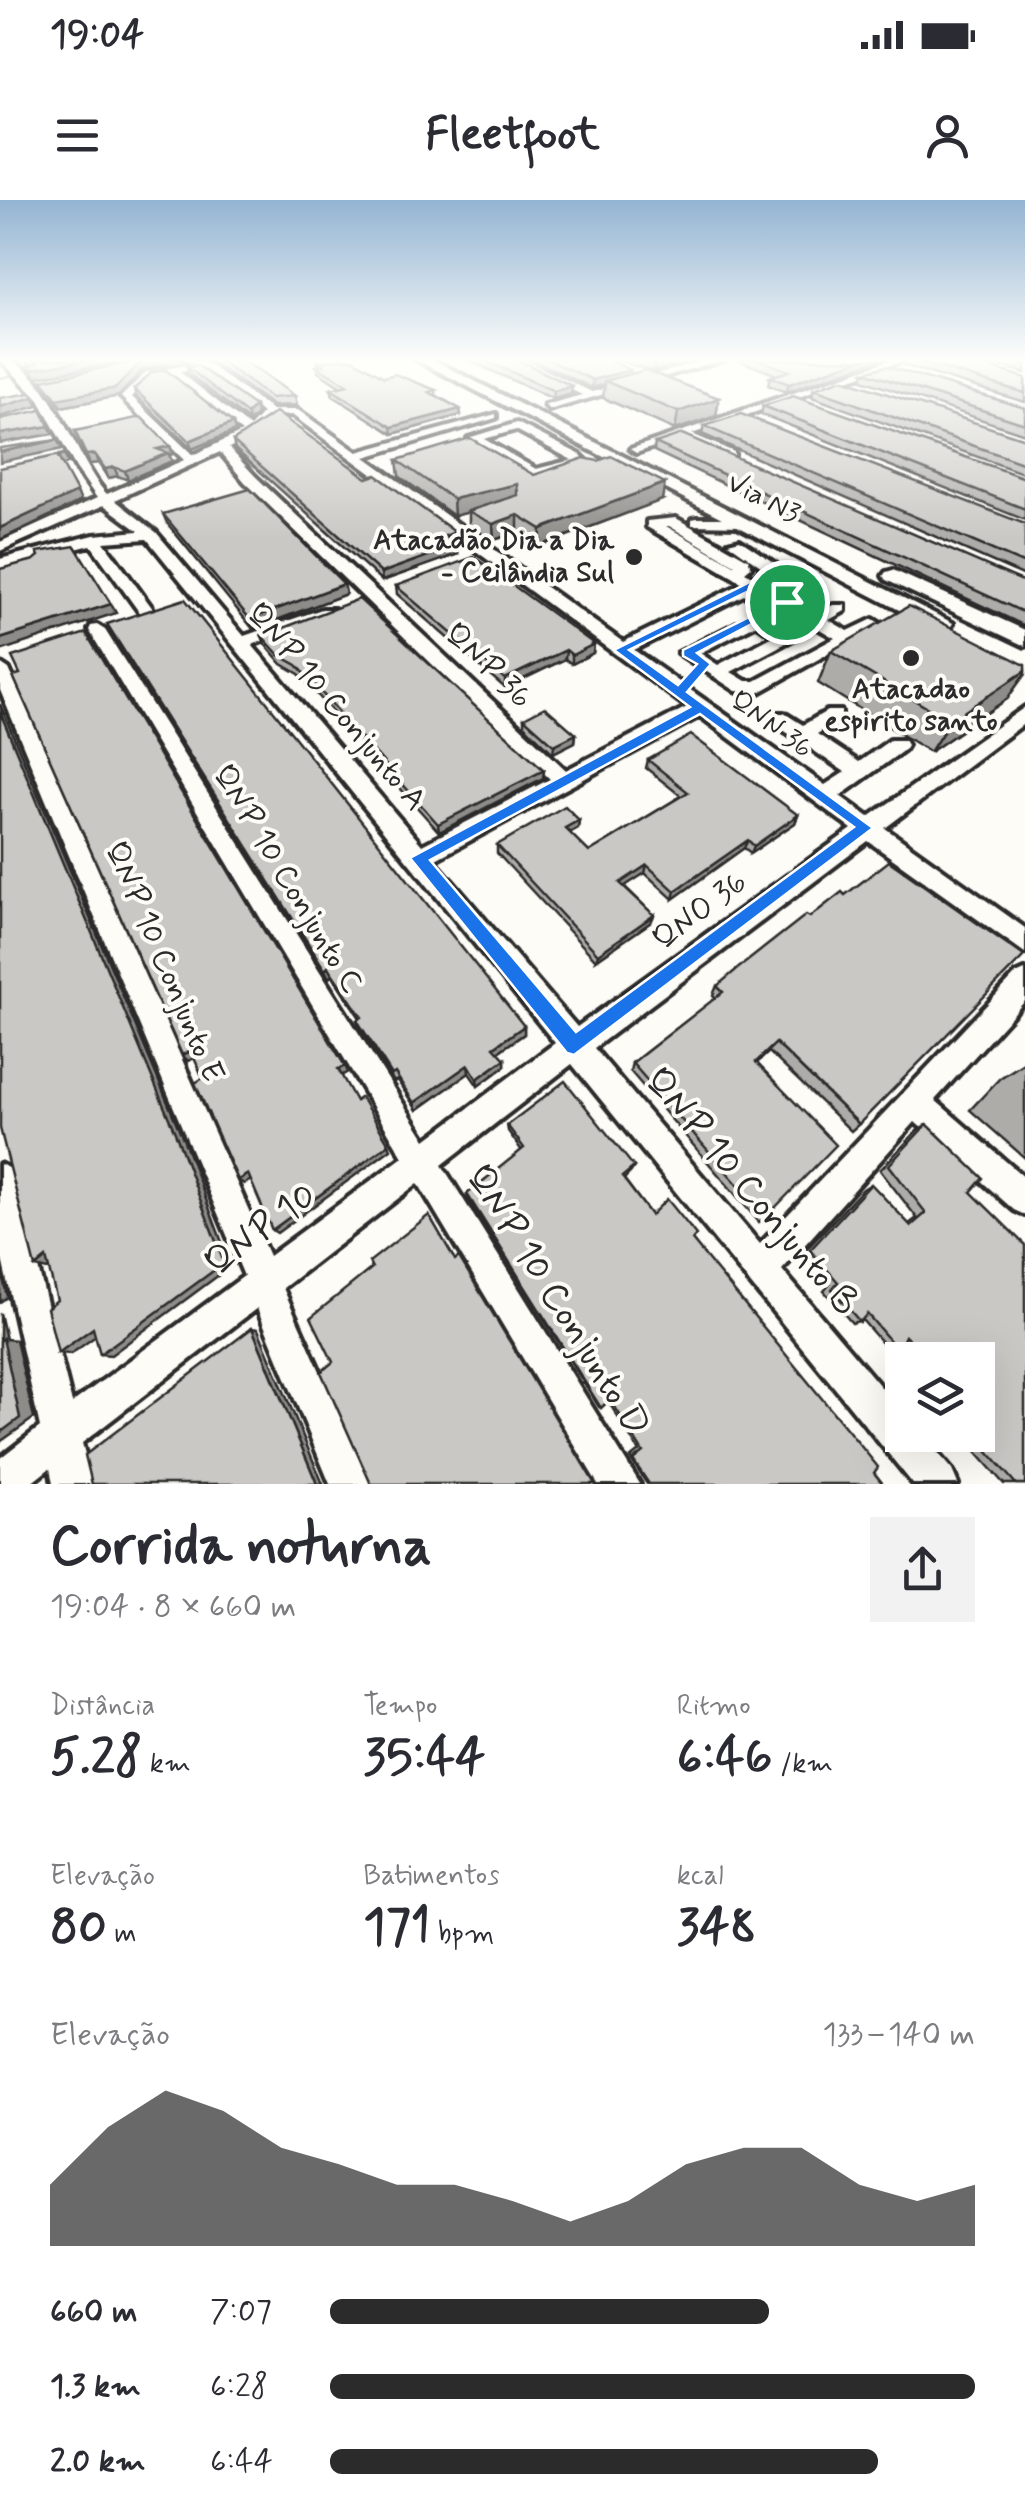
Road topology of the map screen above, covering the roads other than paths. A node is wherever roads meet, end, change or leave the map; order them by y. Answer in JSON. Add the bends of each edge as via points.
{"nodes":[{"id":1,"x":53,"y":419,"type":"edge"},
{"id":2,"x":140,"y":419,"type":"edge"},
{"id":3,"x":145,"y":419,"type":"edge"},
{"id":4,"x":231,"y":419,"type":"edge"},
{"id":5,"x":264,"y":419,"type":"edge"},
{"id":6,"x":303,"y":419,"type":"edge"},
{"id":7,"x":514,"y":419,"type":"edge"},
{"id":8,"x":520,"y":419,"type":"edge"},
{"id":9,"x":526,"y":419,"type":"edge"},
{"id":10,"x":535,"y":419,"type":"edge"},
{"id":11,"x":541,"y":419,"type":"edge"},
{"id":12,"x":726,"y":419,"type":"edge"},
{"id":13,"x":750,"y":419,"type":"edge"},
{"id":14,"x":125,"y":422,"type":"edge"},
{"id":15,"x":757,"y":422,"type":"edge"},
{"id":16,"x":86,"y":430,"type":"edge"},
{"id":17,"x":250,"y":434,"type":"junction"},
{"id":18,"x":682,"y":434,"type":"junction"},
{"id":19,"x":67,"y":437,"type":"junction"},
{"id":20,"x":503,"y":439,"type":"junction"},
{"id":21,"x":51,"y":442,"type":"edge"},
{"id":22,"x":483,"y":444,"type":"junction"},
{"id":23,"x":222,"y":448,"type":"junction"},
{"id":24,"x":628,"y":454,"type":"junction"},
{"id":25,"x":353,"y":457,"type":"junction"},
{"id":26,"x":736,"y":458,"type":"edge"},
{"id":27,"x":579,"y":459,"type":"junction"},
{"id":28,"x":192,"y":462,"type":"junction"},
{"id":29,"x":555,"y":470,"type":"junction"},
{"id":30,"x":675,"y":488,"type":"junction"},
{"id":31,"x":104,"y":498,"type":"junction"},
{"id":32,"x":698,"y":500,"type":"junction"},
{"id":33,"x":127,"y":511,"type":"junction"},
{"id":34,"x":76,"y":512,"type":"junction"},
{"id":35,"x":697,"y":522,"type":"junction"},
{"id":36,"x":742,"y":522,"type":"junction"},
{"id":37,"x":36,"y":530,"type":"junction"},
{"id":38,"x":800,"y":531,"type":"junction"},
{"id":39,"x":152,"y":535,"type":"junction"},
{"id":40,"x":90,"y":540,"type":"junction"},
{"id":41,"x":0,"y":548,"type":"edge"},
{"id":42,"x":812,"y":557,"type":"junction"},
{"id":43,"x":0,"y":564,"type":"edge"},
{"id":44,"x":734,"y":571,"type":"junction"},
{"id":45,"x":756,"y":584,"type":"junction"},
{"id":46,"x":812,"y":590,"type":"dead end"},
{"id":47,"x":364,"y":599,"type":"junction"},
{"id":48,"x":787,"y":602,"type":"junction"},
{"id":49,"x":839,"y":608,"type":"dead end"},
{"id":50,"x":816,"y":619,"type":"junction"},
{"id":51,"x":984,"y":620,"type":"junction"},
{"id":52,"x":873,"y":624,"type":"edge"},
{"id":53,"x":954,"y":630,"type":"edge"},
{"id":54,"x":658,"y":633,"type":"junction"},
{"id":55,"x":848,"y":638,"type":"junction"},
{"id":56,"x":1025,"y":639,"type":"edge"},
{"id":57,"x":240,"y":643,"type":"junction"},
{"id":58,"x":620,"y":650,"type":"junction"},
{"id":59,"x":688,"y":653,"type":"junction"},
{"id":60,"x":5,"y":662,"type":"edge"},
{"id":61,"x":711,"y":668,"type":"junction"},
{"id":62,"x":679,"y":692,"type":"junction"},
{"id":63,"x":700,"y":708,"type":"junction"},
{"id":64,"x":1025,"y":714,"type":"edge"},
{"id":65,"x":834,"y":715,"type":"dead end"},
{"id":66,"x":777,"y":716,"type":"dead end"},
{"id":67,"x":803,"y":734,"type":"junction"},
{"id":68,"x":896,"y":745,"type":"dead end"},
{"id":69,"x":860,"y":772,"type":"junction"},
{"id":70,"x":562,"y":778,"type":"junction"},
{"id":71,"x":824,"y":797,"type":"junction"},
{"id":72,"x":866,"y":828,"type":"junction"},
{"id":73,"x":418,"y":858,"type":"junction"},
{"id":74,"x":1025,"y":942,"type":"edge"},
{"id":75,"x":1025,"y":982,"type":"edge"},
{"id":76,"x":574,"y":1046,"type":"junction"},
{"id":77,"x":914,"y":1100,"type":"junction"},
{"id":78,"x":421,"y":1162,"type":"junction"},
{"id":79,"x":0,"y":1180,"type":"edge"},
{"id":80,"x":1025,"y":1200,"type":"edge"},
{"id":81,"x":760,"y":1269,"type":"junction"},
{"id":82,"x":263,"y":1282,"type":"junction"},
{"id":83,"x":61,"y":1435,"type":"junction"},
{"id":84,"x":0,"y":1482,"type":"edge"},
{"id":85,"x":73,"y":1484,"type":"edge"},
{"id":86,"x":350,"y":1484,"type":"edge"},
{"id":87,"x":620,"y":1484,"type":"edge"},
{"id":88,"x":938,"y":1484,"type":"edge"}],
"edges":[{"from":1,"to":19,"type":"street"},
{"from":2,"to":14,"type":"street"},
{"from":3,"to":28,"type":"street"},
{"from":4,"to":17,"type":"street"},
{"from":5,"to":17,"type":"street"},
{"from":6,"to":25,"type":"street","name":"QNN 36"},
{"from":7,"to":25,"type":"street"},
{"from":8,"to":22,"type":"street","via":[[474,436]]},
{"from":9,"to":20,"type":"street"},
{"from":10,"to":27,"type":"street"},
{"from":11,"to":24,"type":"main road","name":"Via N3"},
{"from":12,"to":18,"type":"street"},
{"from":13,"to":15,"type":"street"},
{"from":16,"to":19,"type":"street"},
{"from":17,"to":23,"type":"street"},
{"from":18,"to":24,"type":"street"},
{"from":18,"to":26,"type":"street"},
{"from":19,"to":21,"type":"street"},
{"from":19,"to":31,"type":"street","via":[[68,455]]},
{"from":20,"to":22,"type":"street"},
{"from":20,"to":29,"type":"street"},
{"from":22,"to":29,"type":"street","via":[[529,472]]},
{"from":23,"to":28,"type":"street"},
{"from":23,"to":47,"type":"street","name":"QNP 36"},
{"from":24,"to":27,"type":"street"},
{"from":24,"to":30,"type":"main road","name":"Via N3"},
{"from":24,"to":38,"type":"main road","name":"Via N3"},
{"from":25,"to":58,"type":"street","name":"QNN 36","via":[[456,523],[477,556]]},
{"from":27,"to":29,"type":"street"},
{"from":28,"to":31,"type":"street"},
{"from":30,"to":32,"type":"main road","name":"Via N3"},
{"from":30,"to":38,"type":"main road","via":[[787,539],[802,538]]},
{"from":31,"to":33,"type":"street","name":"QNP 10 Conjunto A"},
{"from":31,"to":34,"type":"street"},
{"from":32,"to":35,"type":"street"},
{"from":32,"to":36,"type":"main road","name":"Via N3"},
{"from":33,"to":34,"type":"street"},
{"from":33,"to":39,"type":"street","name":"QNP 10 Conjunto A"},
{"from":33,"to":40,"type":"street"},
{"from":34,"to":37,"type":"street"},
{"from":35,"to":36,"type":"street"},
{"from":35,"to":45,"type":"street","via":[[768,564]]},
{"from":36,"to":42,"type":"main road","name":"Via N3"},
{"from":37,"to":40,"type":"street","via":[[56,542]]},
{"from":37,"to":41,"type":"street"},
{"from":38,"to":51,"type":"main road","name":"Via N3"},
{"from":39,"to":40,"type":"street"},
{"from":39,"to":57,"type":"street","name":"QNP 10 Conjunto A","via":[[191,598]]},
{"from":40,"to":43,"type":"street"},
{"from":40,"to":78,"type":"street","name":"QNP 10 Conjunto C","via":[[123,621]]},
{"from":42,"to":51,"type":"main road","via":[[810,550],[827,549]]},
{"from":42,"to":53,"type":"main road","name":"Via N3"},
{"from":44,"to":44,"type":"street","via":[[743,562],[670,521],[652,524]]},
{"from":44,"to":45,"type":"street"},
{"from":45,"to":48,"type":"street"},
{"from":45,"to":54,"type":"street"},
{"from":46,"to":48,"type":"street"},
{"from":47,"to":57,"type":"street"},
{"from":47,"to":70,"type":"street","name":"QNP 36"},
{"from":48,"to":50,"type":"street"},
{"from":48,"to":59,"type":"street"},
{"from":49,"to":50,"type":"street"},
{"from":50,"to":55,"type":"street"},
{"from":50,"to":61,"type":"street"},
{"from":51,"to":56,"type":"main road","name":"Via N3"},
{"from":52,"to":55,"type":"street"},
{"from":54,"to":58,"type":"street"},
{"from":54,"to":59,"type":"street"},
{"from":55,"to":61,"type":"street","via":[[758,687],[742,687]]},
{"from":57,"to":73,"type":"street","name":"QNP 10 Conjunto A"},
{"from":58,"to":62,"type":"street","name":"QNN 36"},
{"from":59,"to":61,"type":"street"},
{"from":60,"to":82,"type":"street","name":"QNP 10 Conjunto E"},
{"from":61,"to":62,"type":"street"},
{"from":62,"to":63,"type":"street","name":"QNN 36"},
{"from":63,"to":70,"type":"street"},
{"from":63,"to":71,"type":"street","name":"QNN 36"},
{"from":64,"to":72,"type":"street","name":"QNO 36"},
{"from":65,"to":67,"type":"street"},
{"from":66,"to":67,"type":"street"},
{"from":67,"to":69,"type":"street"},
{"from":68,"to":69,"type":"street"},
{"from":69,"to":71,"type":"street"},
{"from":70,"to":73,"type":"street"},
{"from":71,"to":72,"type":"street","name":"QNN 36"},
{"from":72,"to":74,"type":"street","name":"QNN 36"},
{"from":72,"to":76,"type":"street","name":"QNO 36"},
{"from":73,"to":76,"type":"street","name":"QNP 10 Conjunto A"},
{"from":75,"to":77,"type":"street"},
{"from":76,"to":78,"type":"street","name":"QNP 10"},
{"from":76,"to":81,"type":"street","name":"QNP 10 Conjunto B"},
{"from":77,"to":80,"type":"street"},
{"from":77,"to":81,"type":"street"},
{"from":78,"to":82,"type":"street","name":"QNP 10"},
{"from":78,"to":87,"type":"street","name":"QNP 10 Conjunto D"},
{"from":79,"to":83,"type":"street"},
{"from":81,"to":88,"type":"street","name":"QNP 10 Conjunto B"},
{"from":82,"to":83,"type":"street","name":"QNP 10"},
{"from":82,"to":86,"type":"street","name":"QNP 10 Conjunto E"},
{"from":83,"to":84,"type":"street","name":"QNP 10"},
{"from":83,"to":85,"type":"street"}]}
